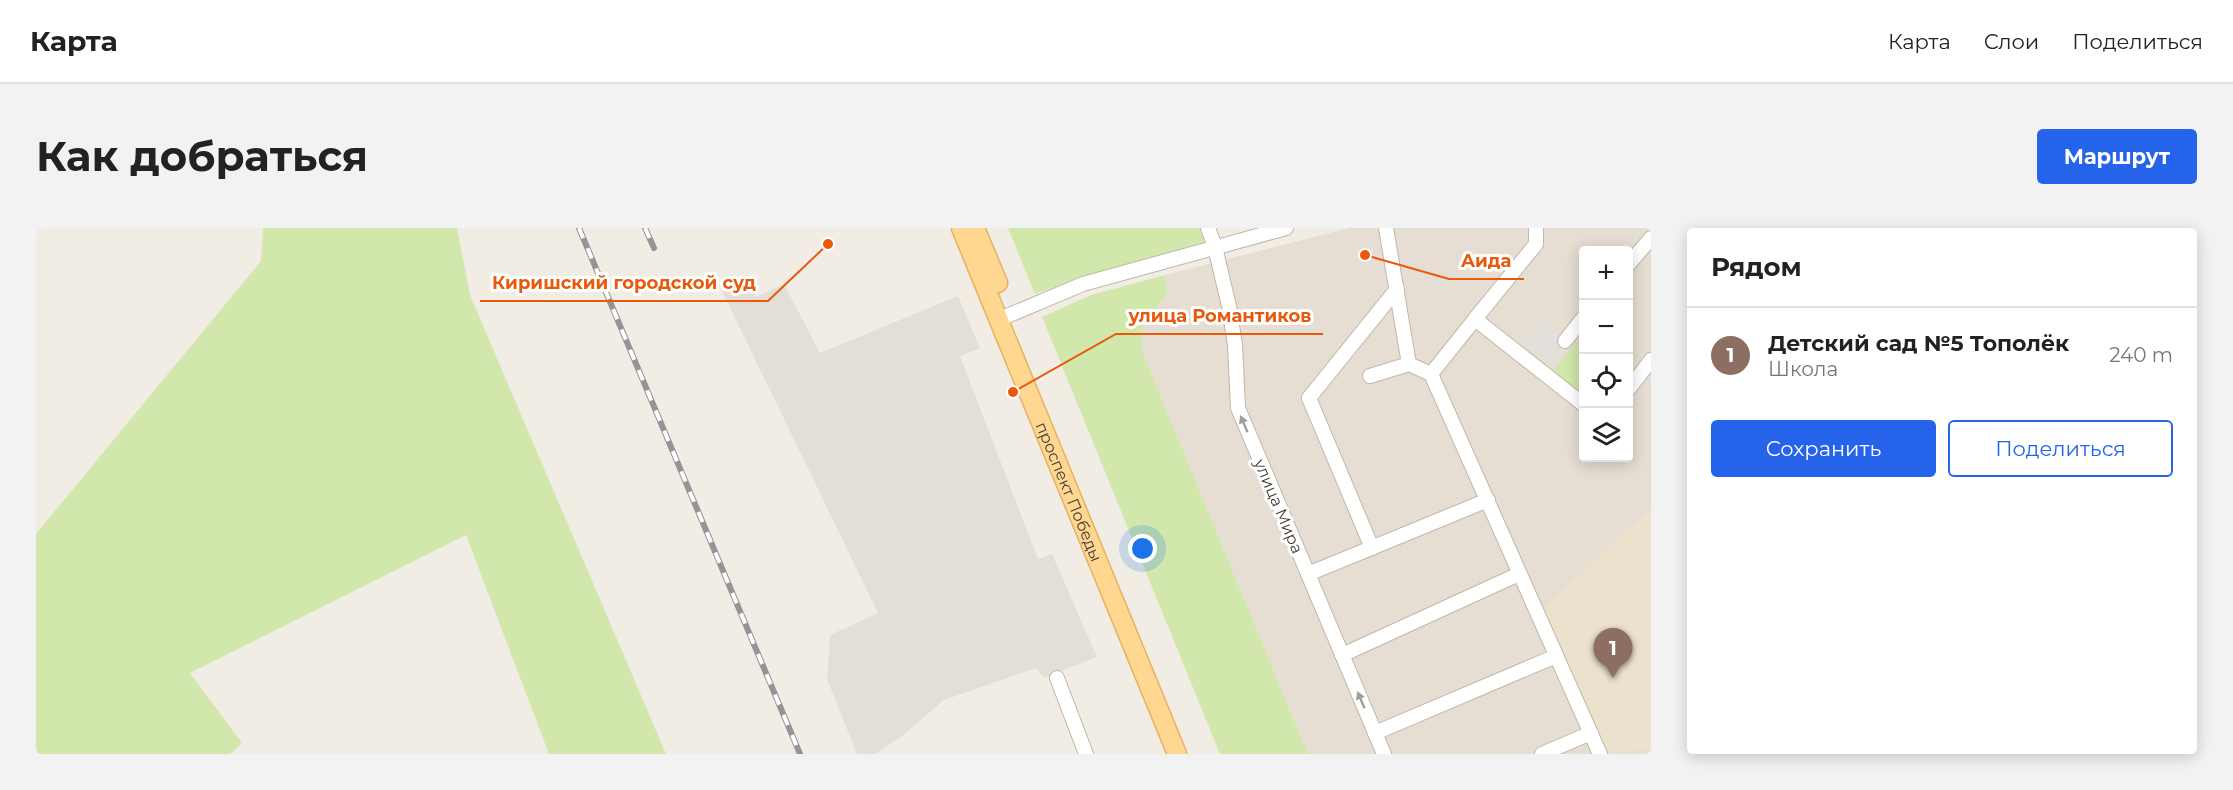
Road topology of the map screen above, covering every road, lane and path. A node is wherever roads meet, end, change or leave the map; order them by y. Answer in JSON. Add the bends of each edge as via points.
{"nodes":[{"id":1,"x":961,"y":228,"type":"edge"},
{"id":2,"x":975,"y":228,"type":"edge"},
{"id":3,"x":1208,"y":228,"type":"edge"},
{"id":4,"x":1286,"y":228,"type":"edge"},
{"id":5,"x":1386,"y":228,"type":"edge"},
{"id":6,"x":1536,"y":228,"type":"edge"},
{"id":7,"x":1651,"y":238,"type":"edge"},
{"id":8,"x":1215,"y":247,"type":"junction"},
{"id":9,"x":1633,"y":260,"type":"edge"},
{"id":10,"x":1397,"y":289,"type":"junction"},
{"id":11,"x":1005,"y":317,"type":"junction"},
{"id":12,"x":1475,"y":319,"type":"junction"},
{"id":13,"x":1579,"y":323,"type":"edge"},
{"id":14,"x":1565,"y":341,"type":"dead end"},
{"id":15,"x":1651,"y":360,"type":"edge"},
{"id":16,"x":1410,"y":364,"type":"junction"},
{"id":17,"x":1431,"y":374,"type":"junction"},
{"id":18,"x":1370,"y":376,"type":"dead end"},
{"id":19,"x":1633,"y":385,"type":"edge"},
{"id":20,"x":1579,"y":401,"type":"edge"},
{"id":21,"x":1488,"y":500,"type":"junction"},
{"id":22,"x":1372,"y":548,"type":"junction"},
{"id":23,"x":1308,"y":574,"type":"junction"},
{"id":24,"x":1519,"y":574,"type":"junction"},
{"id":25,"x":1342,"y":655,"type":"junction"},
{"id":26,"x":1556,"y":656,"type":"junction"},
{"id":27,"x":1057,"y":678,"type":"dead end"},
{"id":28,"x":1375,"y":733,"type":"junction"},
{"id":29,"x":1591,"y":733,"type":"junction"},
{"id":30,"x":1086,"y":754,"type":"edge"},
{"id":31,"x":1177,"y":754,"type":"edge"},
{"id":32,"x":1191,"y":754,"type":"edge"},
{"id":33,"x":1384,"y":754,"type":"edge"},
{"id":34,"x":1542,"y":754,"type":"edge"},
{"id":35,"x":1600,"y":754,"type":"edge"}],
"edges":[{"from":1,"to":11,"type":"main road","name":"проспект Победы"},
{"from":2,"to":11,"type":"main road","name":"проспект Победы"},
{"from":3,"to":8,"type":"street","name":"улица Мира"},
{"from":4,"to":8,"type":"street"},
{"from":5,"to":10,"type":"street"},
{"from":6,"to":12,"type":"street","via":[[1536,244]]},
{"from":7,"to":9,"type":"street"},
{"from":8,"to":11,"type":"street","via":[[1083,284]]},
{"from":23,"to":8,"type":"street","name":"улица Мира","one_way":true,"via":[[1238,408],[1234,335]]},
{"from":10,"to":16,"type":"street"},
{"from":10,"to":22,"type":"street","via":[[1309,398]]},
{"from":11,"to":31,"type":"main road","name":"проспект Победы"},
{"from":11,"to":32,"type":"main road","name":"проспект Победы"},
{"from":12,"to":17,"type":"street"},
{"from":12,"to":20,"type":"street"},
{"from":13,"to":14,"type":"street"},
{"from":15,"to":19,"type":"street"},
{"from":16,"to":17,"type":"street"},
{"from":16,"to":18,"type":"street"},
{"from":17,"to":21,"type":"street"},
{"from":21,"to":22,"type":"street"},
{"from":21,"to":24,"type":"street"},
{"from":22,"to":23,"type":"street"},
{"from":23,"to":25,"type":"street","name":"улица Мира"},
{"from":24,"to":25,"type":"street"},
{"from":24,"to":26,"type":"street"},
{"from":28,"to":25,"type":"street","name":"улица Мира","one_way":true},
{"from":26,"to":28,"type":"street"},
{"from":26,"to":29,"type":"street"},
{"from":27,"to":30,"type":"street"},
{"from":28,"to":33,"type":"street","name":"улица Мира"},
{"from":29,"to":34,"type":"street"},
{"from":29,"to":35,"type":"street"}]}
